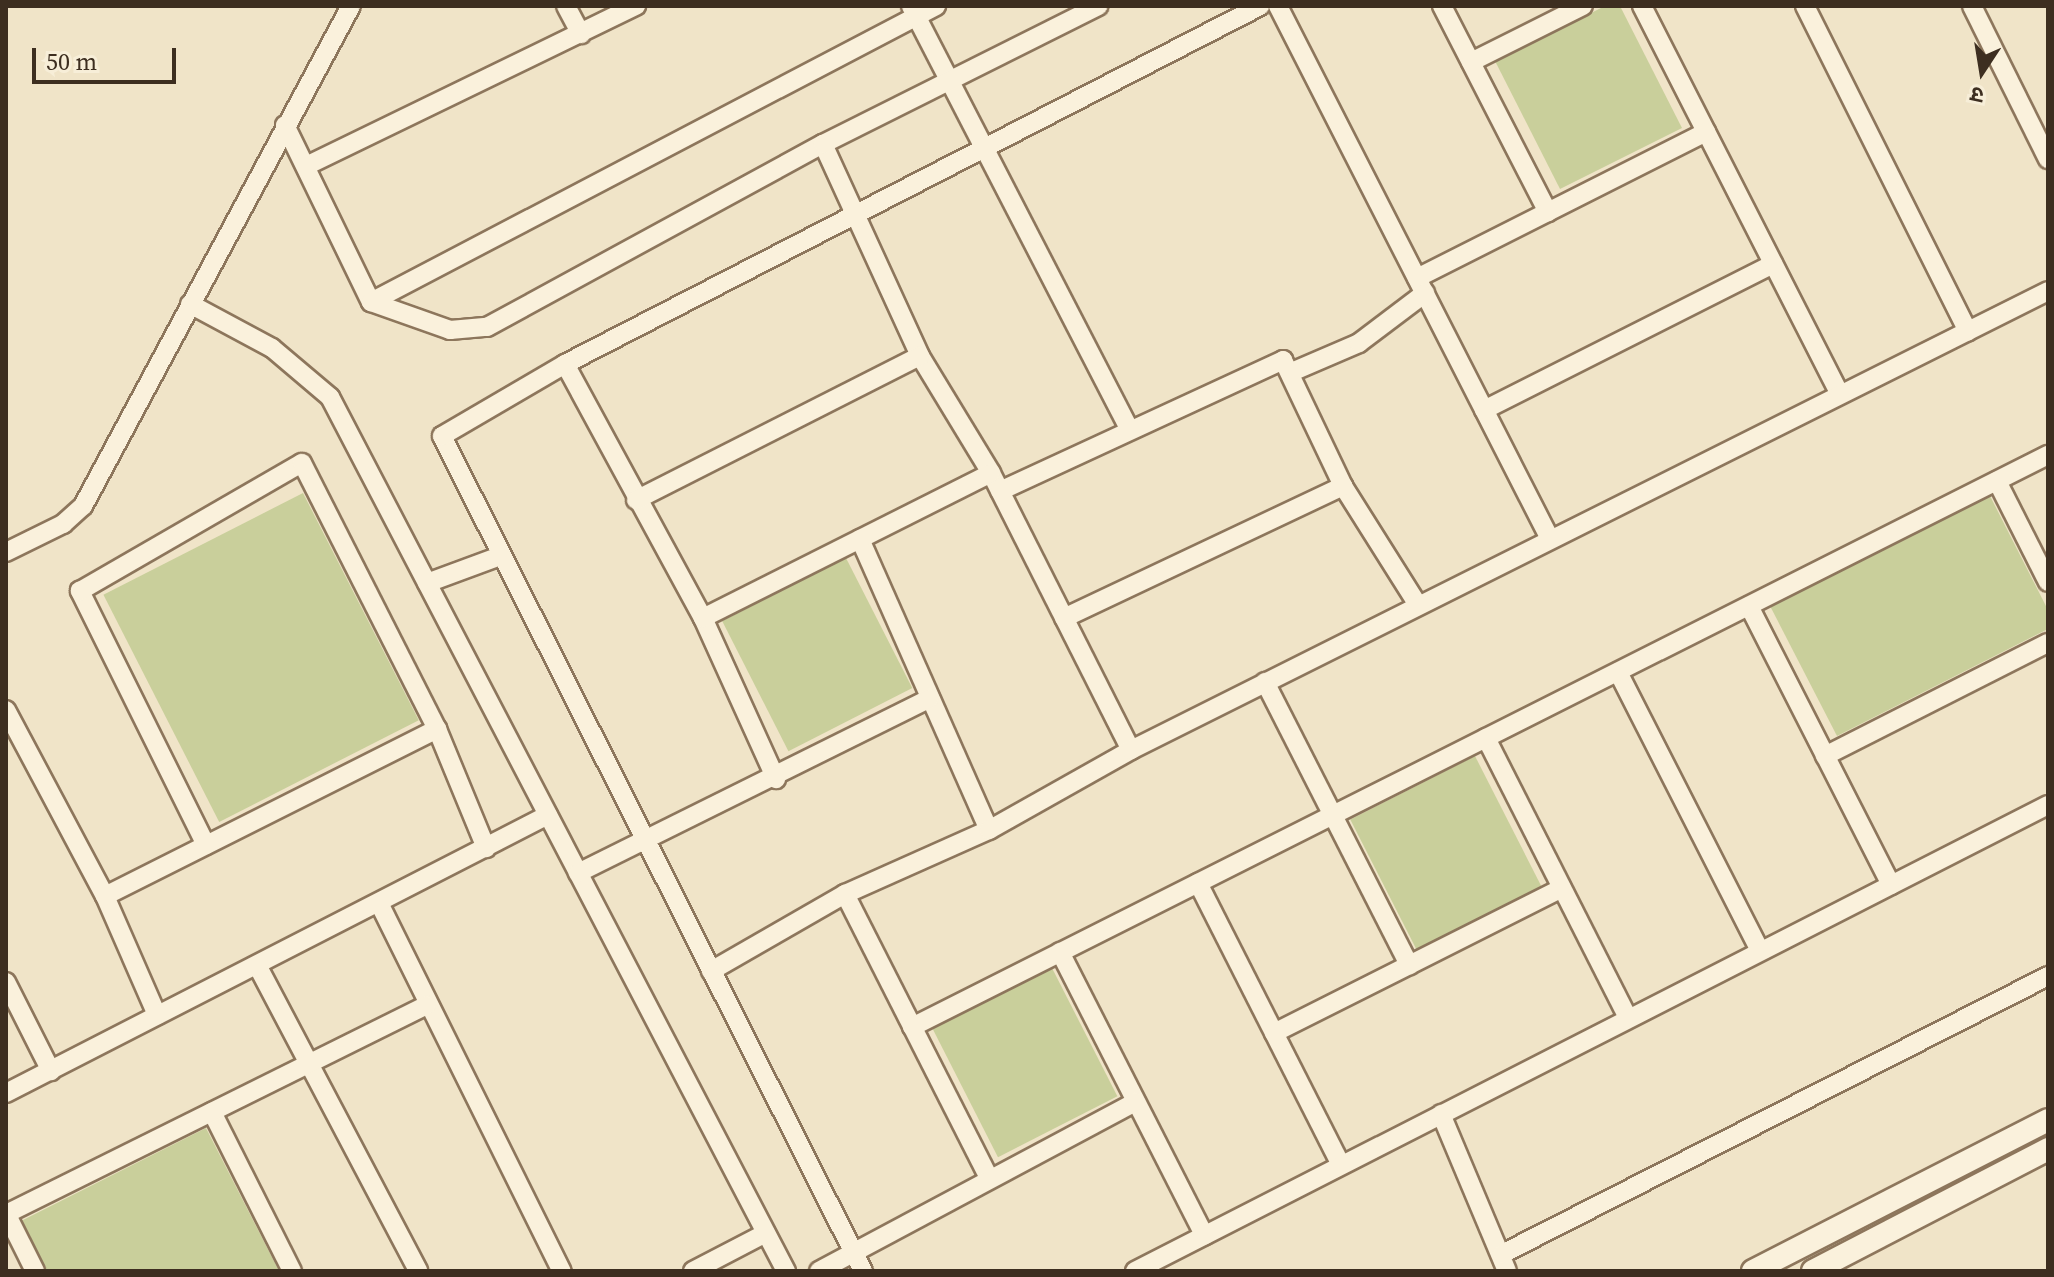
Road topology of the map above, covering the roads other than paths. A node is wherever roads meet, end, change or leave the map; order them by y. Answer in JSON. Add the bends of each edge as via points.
{"nodes":[{"id":1,"x":351,"y":6,"type":"edge"},
{"id":2,"x":566,"y":6,"type":"edge"},
{"id":3,"x":636,"y":6,"type":"edge"},
{"id":4,"x":936,"y":6,"type":"edge"},
{"id":5,"x":1098,"y":6,"type":"edge"},
{"id":6,"x":1260,"y":6,"type":"edge"},
{"id":7,"x":1278,"y":6,"type":"edge"},
{"id":8,"x":1442,"y":6,"type":"edge"},
{"id":9,"x":1583,"y":6,"type":"edge"},
{"id":10,"x":1642,"y":6,"type":"edge"},
{"id":11,"x":1805,"y":6,"type":"edge"},
{"id":12,"x":1972,"y":6,"type":"edge"},
{"id":13,"x":913,"y":10,"type":"edge"},
{"id":14,"x":581,"y":34,"type":"junction"},
{"id":15,"x":1471,"y":62,"type":"junction"},
{"id":16,"x":949,"y":81,"type":"junction"},
{"id":17,"x":285,"y":125,"type":"junction"},
{"id":18,"x":1706,"y":132,"type":"junction"},
{"id":19,"x":823,"y":144,"type":"junction"},
{"id":20,"x":983,"y":147,"type":"junction"},
{"id":21,"x":2048,"y":159,"type":"edge"},
{"id":22,"x":306,"y":166,"type":"junction"},
{"id":23,"x":857,"y":211,"type":"junction"},
{"id":24,"x":1548,"y":212,"type":"junction"},
{"id":25,"x":1773,"y":264,"type":"junction"},
{"id":26,"x":1421,"y":286,"type":"junction"},
{"id":27,"x":2048,"y":291,"type":"edge"},
{"id":28,"x":371,"y":302,"type":"junction"},
{"id":29,"x":190,"y":304,"type":"junction"},
{"id":30,"x":1968,"y":332,"type":"junction"},
{"id":31,"x":920,"y":356,"type":"junction"},
{"id":32,"x":565,"y":364,"type":"junction"},
{"id":33,"x":1294,"y":371,"type":"junction"},
{"id":34,"x":1839,"y":393,"type":"junction"},
{"id":35,"x":1484,"y":410,"type":"junction"},
{"id":36,"x":1128,"y":426,"type":"junction"},
{"id":37,"x":2048,"y":455,"type":"edge"},
{"id":38,"x":991,"y":473,"type":"junction"},
{"id":39,"x":1997,"y":481,"type":"junction"},
{"id":40,"x":1343,"y":486,"type":"junction"},
{"id":41,"x":1000,"y":491,"type":"junction"},
{"id":42,"x":636,"y":500,"type":"junction"},
{"id":43,"x":860,"y":539,"type":"junction"},
{"id":44,"x":1550,"y":539,"type":"junction"},
{"id":45,"x":6,"y":552,"type":"edge"},
{"id":46,"x":500,"y":556,"type":"junction"},
{"id":47,"x":2048,"y":582,"type":"edge"},
{"id":48,"x":427,"y":583,"type":"junction"},
{"id":49,"x":1418,"y":605,"type":"junction"},
{"id":50,"x":1749,"y":606,"type":"junction"},
{"id":51,"x":703,"y":618,"type":"junction"},
{"id":52,"x":1064,"y":618,"type":"junction"},
{"id":53,"x":2048,"y":643,"type":"edge"},
{"id":54,"x":1618,"y":672,"type":"junction"},
{"id":55,"x":1265,"y":682,"type":"junction"},
{"id":56,"x":930,"y":698,"type":"junction"},
{"id":57,"x":6,"y":710,"type":"edge"},
{"id":58,"x":437,"y":729,"type":"junction"},
{"id":59,"x":1486,"y":738,"type":"junction"},
{"id":60,"x":1131,"y":750,"type":"junction"},
{"id":61,"x":1825,"y":756,"type":"junction"},
{"id":62,"x":776,"y":779,"type":"junction"},
{"id":63,"x":2048,"y":805,"type":"edge"},
{"id":64,"x":548,"y":815,"type":"junction"},
{"id":65,"x":1333,"y":815,"type":"junction"},
{"id":66,"x":989,"y":830,"type":"junction"},
{"id":67,"x":648,"y":843,"type":"junction"},
{"id":68,"x":206,"y":845,"type":"junction"},
{"id":69,"x":486,"y":848,"type":"junction"},
{"id":70,"x":578,"y":873,"type":"junction"},
{"id":71,"x":1198,"y":883,"type":"junction"},
{"id":72,"x":1891,"y":885,"type":"junction"},
{"id":73,"x":1562,"y":888,"type":"junction"},
{"id":74,"x":845,"y":894,"type":"junction"},
{"id":75,"x":105,"y":896,"type":"junction"},
{"id":76,"x":379,"y":903,"type":"junction"},
{"id":77,"x":1760,"y":951,"type":"junction"},
{"id":78,"x":1060,"y":952,"type":"junction"},
{"id":79,"x":257,"y":965,"type":"junction"},
{"id":80,"x":1409,"y":965,"type":"junction"},
{"id":81,"x":711,"y":971,"type":"junction"},
{"id":82,"x":2048,"y":976,"type":"edge"},
{"id":83,"x":6,"y":982,"type":"edge"},
{"id":84,"x":427,"y":1005,"type":"junction"},
{"id":85,"x":157,"y":1015,"type":"junction"},
{"id":86,"x":1628,"y":1018,"type":"junction"},
{"id":87,"x":912,"y":1027,"type":"junction"},
{"id":88,"x":1274,"y":1033,"type":"junction"},
{"id":89,"x":312,"y":1062,"type":"junction"},
{"id":90,"x":51,"y":1071,"type":"junction"},
{"id":91,"x":6,"y":1093,"type":"edge"},
{"id":92,"x":1136,"y":1102,"type":"junction"},
{"id":93,"x":212,"y":1112,"type":"junction"},
{"id":94,"x":1441,"y":1114,"type":"junction"},
{"id":95,"x":2048,"y":1120,"type":"edge"},
{"id":96,"x":2048,"y":1149,"type":"edge"},
{"id":97,"x":1341,"y":1165,"type":"junction"},
{"id":98,"x":988,"y":1176,"type":"junction"},
{"id":99,"x":6,"y":1214,"type":"edge"},
{"id":100,"x":766,"y":1233,"type":"junction"},
{"id":101,"x":1204,"y":1235,"type":"junction"},
{"id":102,"x":859,"y":1262,"type":"edge"},
{"id":103,"x":1505,"y":1263,"type":"edge"},
{"id":104,"x":35,"y":1271,"type":"edge"},
{"id":105,"x":292,"y":1271,"type":"edge"},
{"id":106,"x":418,"y":1271,"type":"edge"},
{"id":107,"x":562,"y":1271,"type":"edge"},
{"id":108,"x":693,"y":1271,"type":"edge"},
{"id":109,"x":786,"y":1271,"type":"edge"},
{"id":110,"x":819,"y":1271,"type":"edge"},
{"id":111,"x":1135,"y":1271,"type":"edge"},
{"id":112,"x":1753,"y":1271,"type":"edge"},
{"id":113,"x":1813,"y":1271,"type":"edge"}],
"edges":[{"from":1,"to":17,"type":"street"},
{"from":2,"to":14,"type":"street"},
{"from":3,"to":14,"type":"street"},
{"from":4,"to":13,"type":"street"},
{"from":5,"to":16,"type":"street"},
{"from":6,"to":20,"type":"street"},
{"from":7,"to":26,"type":"street"},
{"from":8,"to":15,"type":"street"},
{"from":9,"to":15,"type":"street"},
{"from":10,"to":18,"type":"street"},
{"from":11,"to":30,"type":"street"},
{"from":12,"to":21,"type":"street"},
{"from":13,"to":16,"type":"street"},
{"from":13,"to":28,"type":"street"},
{"from":14,"to":22,"type":"street"},
{"from":15,"to":24,"type":"street"},
{"from":16,"to":19,"type":"street"},
{"from":16,"to":20,"type":"street"},
{"from":17,"to":22,"type":"street"},
{"from":17,"to":29,"type":"street"},
{"from":18,"to":24,"type":"street"},
{"from":18,"to":25,"type":"street"},
{"from":19,"to":23,"type":"street"},
{"from":19,"to":28,"type":"street","via":[[470,333]]},
{"from":20,"to":23,"type":"street"},
{"from":20,"to":36,"type":"street"},
{"from":22,"to":28,"type":"street"},
{"from":23,"to":31,"type":"street"},
{"from":23,"to":32,"type":"street"},
{"from":24,"to":26,"type":"street"},
{"from":25,"to":34,"type":"street"},
{"from":25,"to":35,"type":"street"},
{"from":26,"to":33,"type":"street","via":[[1359,343]]},
{"from":26,"to":35,"type":"street"},
{"from":27,"to":30,"type":"street"},
{"from":29,"to":45,"type":"street","via":[[83,506],[63,524]]},
{"from":29,"to":48,"type":"street","via":[[272,348],[330,397]]},
{"from":30,"to":34,"type":"street"},
{"from":31,"to":38,"type":"street"},
{"from":31,"to":42,"type":"street"},
{"from":32,"to":42,"type":"street"},
{"from":32,"to":46,"type":"street","via":[[442,436]]},
{"from":33,"to":36,"type":"street","via":[[1283,360],[1265,364]]},
{"from":33,"to":40,"type":"street"},
{"from":34,"to":44,"type":"street"},
{"from":35,"to":44,"type":"street"},
{"from":36,"to":41,"type":"street"},
{"from":37,"to":39,"type":"street"},
{"from":38,"to":41,"type":"street"},
{"from":38,"to":43,"type":"street"},
{"from":39,"to":47,"type":"street"},
{"from":39,"to":50,"type":"street"},
{"from":40,"to":49,"type":"street"},
{"from":40,"to":52,"type":"street"},
{"from":41,"to":52,"type":"street"},
{"from":42,"to":51,"type":"street"},
{"from":43,"to":51,"type":"street"},
{"from":43,"to":56,"type":"street"},
{"from":44,"to":49,"type":"street"},
{"from":46,"to":48,"type":"street"},
{"from":46,"to":67,"type":"street"},
{"from":48,"to":64,"type":"street"},
{"from":49,"to":55,"type":"street"},
{"from":50,"to":54,"type":"street"},
{"from":50,"to":61,"type":"street"},
{"from":51,"to":62,"type":"street"},
{"from":52,"to":60,"type":"street"},
{"from":53,"to":61,"type":"street"},
{"from":54,"to":59,"type":"street"},
{"from":54,"to":77,"type":"street"},
{"from":55,"to":60,"type":"street"},
{"from":55,"to":65,"type":"street"},
{"from":56,"to":62,"type":"street"},
{"from":56,"to":66,"type":"street"},
{"from":57,"to":75,"type":"street"},
{"from":58,"to":68,"type":"street"},
{"from":58,"to":68,"type":"street","via":[[302,463],[80,591]]},
{"from":58,"to":69,"type":"street"},
{"from":59,"to":65,"type":"street"},
{"from":59,"to":73,"type":"street"},
{"from":60,"to":66,"type":"street"},
{"from":61,"to":72,"type":"street"},
{"from":62,"to":67,"type":"street"},
{"from":63,"to":72,"type":"street"},
{"from":64,"to":69,"type":"street"},
{"from":64,"to":70,"type":"street"},
{"from":65,"to":71,"type":"street"},
{"from":65,"to":80,"type":"street"},
{"from":66,"to":74,"type":"street"},
{"from":67,"to":70,"type":"street"},
{"from":67,"to":81,"type":"street"},
{"from":68,"to":75,"type":"street"},
{"from":69,"to":76,"type":"street"},
{"from":70,"to":100,"type":"street"},
{"from":71,"to":78,"type":"street"},
{"from":71,"to":88,"type":"street"},
{"from":72,"to":77,"type":"street"},
{"from":73,"to":80,"type":"street"},
{"from":73,"to":86,"type":"street"},
{"from":74,"to":81,"type":"street"},
{"from":74,"to":87,"type":"street"},
{"from":75,"to":85,"type":"street"},
{"from":76,"to":79,"type":"street"},
{"from":76,"to":84,"type":"street"},
{"from":77,"to":86,"type":"street"},
{"from":78,"to":87,"type":"street"},
{"from":78,"to":92,"type":"street"},
{"from":79,"to":85,"type":"street"},
{"from":79,"to":89,"type":"street"},
{"from":80,"to":88,"type":"street"},
{"from":81,"to":102,"type":"street"},
{"from":82,"to":103,"type":"street"},
{"from":83,"to":90,"type":"street"},
{"from":84,"to":89,"type":"street"},
{"from":84,"to":107,"type":"street"},
{"from":85,"to":90,"type":"street"},
{"from":86,"to":94,"type":"street"},
{"from":87,"to":98,"type":"street"},
{"from":88,"to":97,"type":"street"},
{"from":89,"to":93,"type":"street"},
{"from":89,"to":106,"type":"street"},
{"from":90,"to":91,"type":"street"},
{"from":92,"to":98,"type":"street"},
{"from":92,"to":101,"type":"street"},
{"from":93,"to":99,"type":"street"},
{"from":93,"to":105,"type":"street"},
{"from":94,"to":97,"type":"street"},
{"from":94,"to":103,"type":"street"},
{"from":95,"to":112,"type":"street"},
{"from":96,"to":113,"type":"street"},
{"from":97,"to":101,"type":"street"},
{"from":98,"to":102,"type":"street"},
{"from":99,"to":104,"type":"street"},
{"from":100,"to":108,"type":"street"},
{"from":100,"to":109,"type":"street"},
{"from":101,"to":111,"type":"street"},
{"from":102,"to":110,"type":"street"}]}
